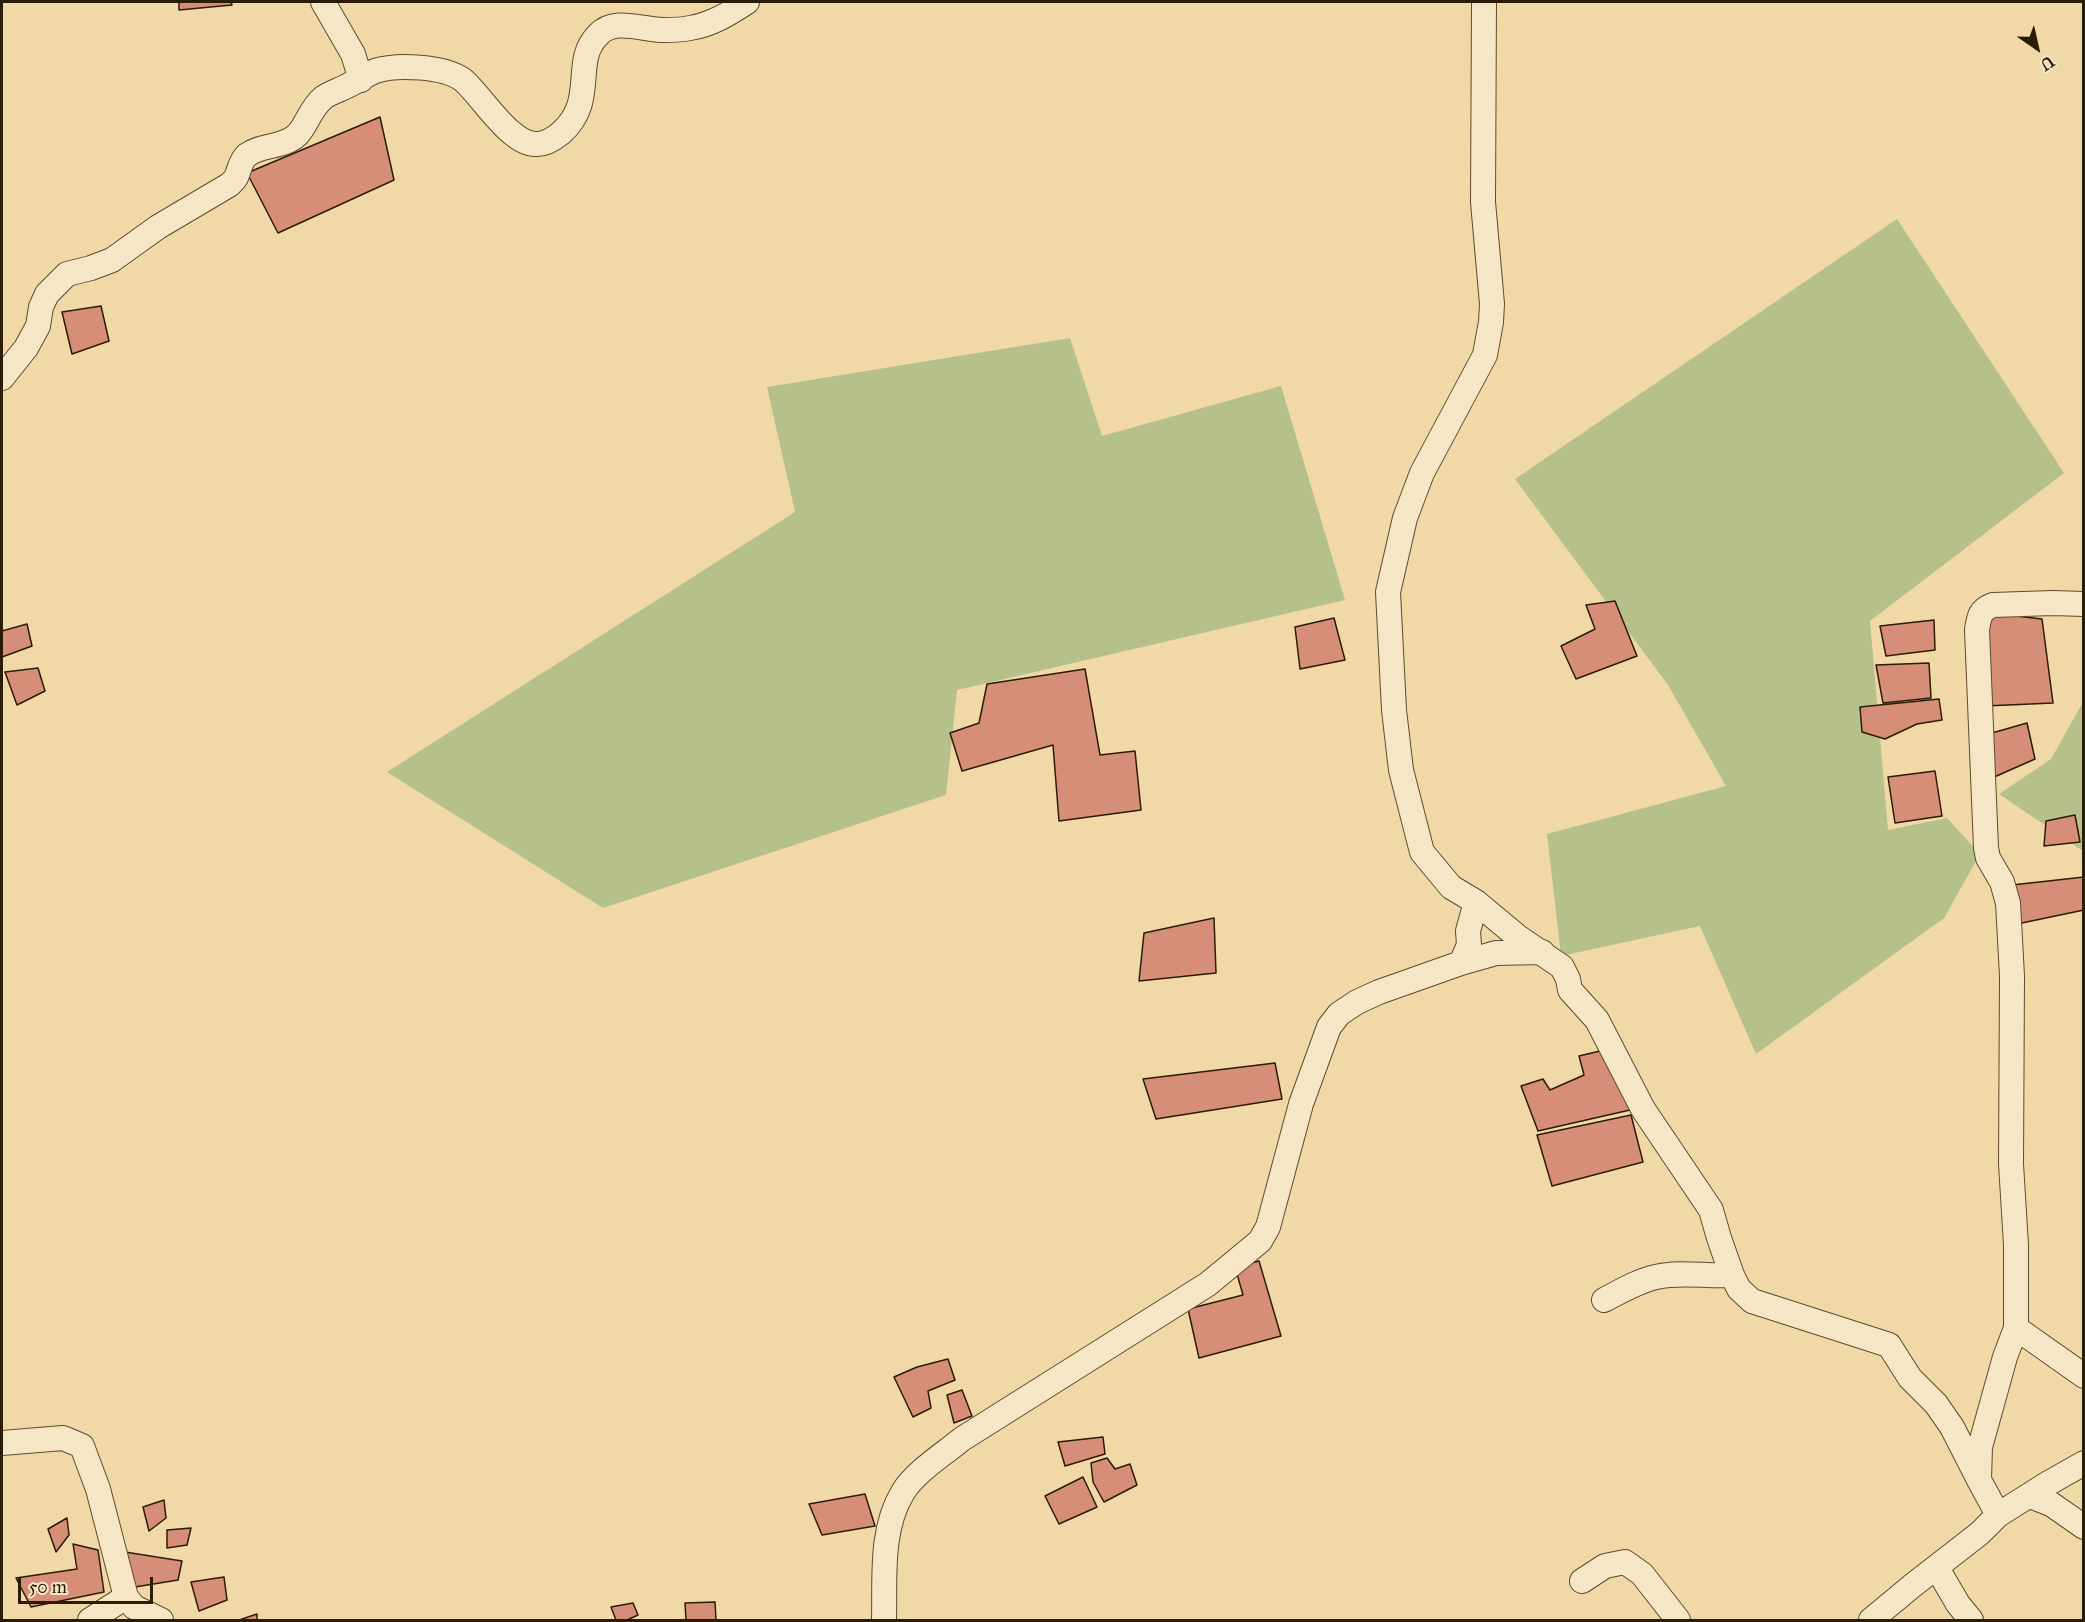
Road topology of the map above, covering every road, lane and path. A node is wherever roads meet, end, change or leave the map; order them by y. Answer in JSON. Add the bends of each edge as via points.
{"nodes":[{"id":1,"x":323,"y":2,"type":"edge"},
{"id":2,"x":747,"y":2,"type":"edge"},
{"id":3,"x":1484,"y":2,"type":"edge"},
{"id":4,"x":361,"y":80,"type":"junction"},
{"id":5,"x":2,"y":378,"type":"edge"},
{"id":6,"x":2084,"y":604,"type":"edge"},
{"id":7,"x":1476,"y":902,"type":"junction"},
{"id":8,"x":1542,"y":952,"type":"junction"},
{"id":9,"x":1461,"y":963,"type":"junction"},
{"id":10,"x":1732,"y":1275,"type":"junction"},
{"id":11,"x":1604,"y":1300,"type":"dead end"},
{"id":12,"x":2016,"y":1328,"type":"junction"},
{"id":13,"x":2084,"y":1376,"type":"edge"},
{"id":14,"x":2,"y":1443,"type":"edge"},
{"id":15,"x":2084,"y":1463,"type":"edge"},
{"id":16,"x":1980,"y":1480,"type":"junction"},
{"id":17,"x":2030,"y":1496,"type":"junction"},
{"id":18,"x":1998,"y":1515,"type":"junction"},
{"id":19,"x":2084,"y":1527,"type":"edge"},
{"id":20,"x":1937,"y":1568,"type":"junction"},
{"id":21,"x":1582,"y":1581,"type":"dead end"},
{"id":22,"x":126,"y":1597,"type":"junction"},
{"id":23,"x":90,"y":1620,"type":"edge"},
{"id":24,"x":161,"y":1620,"type":"edge"},
{"id":25,"x":884,"y":1620,"type":"edge"},
{"id":26,"x":1678,"y":1620,"type":"edge"},
{"id":27,"x":1871,"y":1620,"type":"edge"},
{"id":28,"x":1971,"y":1620,"type":"edge"}],
"edges":[{"from":1,"to":4,"type":"street","via":[[354,54]]},
{"from":2,"to":4,"type":"street","via":[[724,17],[692,28],[663,30],[627,25],[598,33],[584,68],[580,110],[570,126],[555,138],[536,145],[516,135],[463,81],[447,72],[391,68]]},
{"from":3,"to":7,"type":"street","via":[[1483,202],[1491,322],[1485,355],[1422,473],[1405,518],[1388,592],[1396,730],[1413,822],[1422,852],[1432,866],[1451,887]]},
{"from":4,"to":5,"type":"street","via":[[323,98],[308,115],[303,128],[287,142],[245,157],[229,185],[112,260],[67,274],[47,294],[27,348]]},
{"from":6,"to":12,"type":"street","via":[[1993,605],[1979,615],[1977,630],[1986,848],[2008,903],[2012,965],[2010,1164],[2016,1245]]},
{"from":7,"to":8,"type":"street"},
{"from":7,"to":9,"type":"street","via":[[1468,932],[1469,945]]},
{"from":8,"to":9,"type":"street","via":[[1496,953]]},
{"from":8,"to":10,"type":"street","via":[[1562,967],[1570,990],[1597,1020],[1643,1109],[1712,1210]]},
{"from":9,"to":25,"type":"street","via":[[1357,1002],[1339,1014],[1329,1027],[1300,1104],[1268,1227],[1260,1241],[1208,1284],[962,1439],[903,1491],[885,1545]]},
{"from":10,"to":11,"type":"street","via":[[1658,1276]]},
{"from":10,"to":16,"type":"street","via":[[1752,1301],[1889,1345],[1910,1378],[1936,1404]]},
{"from":12,"to":13,"type":"street"},
{"from":12,"to":16,"type":"street","via":[[1980,1448]]},
{"from":14,"to":22,"type":"street","via":[[63,1438],[82,1446],[104,1508]]},
{"from":15,"to":17,"type":"street"},
{"from":16,"to":18,"type":"street"},
{"from":17,"to":18,"type":"street"},
{"from":17,"to":19,"type":"street","via":[[2051,1504]]},
{"from":18,"to":20,"type":"street"},
{"from":20,"to":27,"type":"street"},
{"from":20,"to":28,"type":"street"},
{"from":21,"to":26,"type":"street","via":[[1605,1566],[1625,1563],[1642,1574]]},
{"from":22,"to":23,"type":"street"},
{"from":22,"to":24,"type":"street","via":[[134,1607]]}]}
